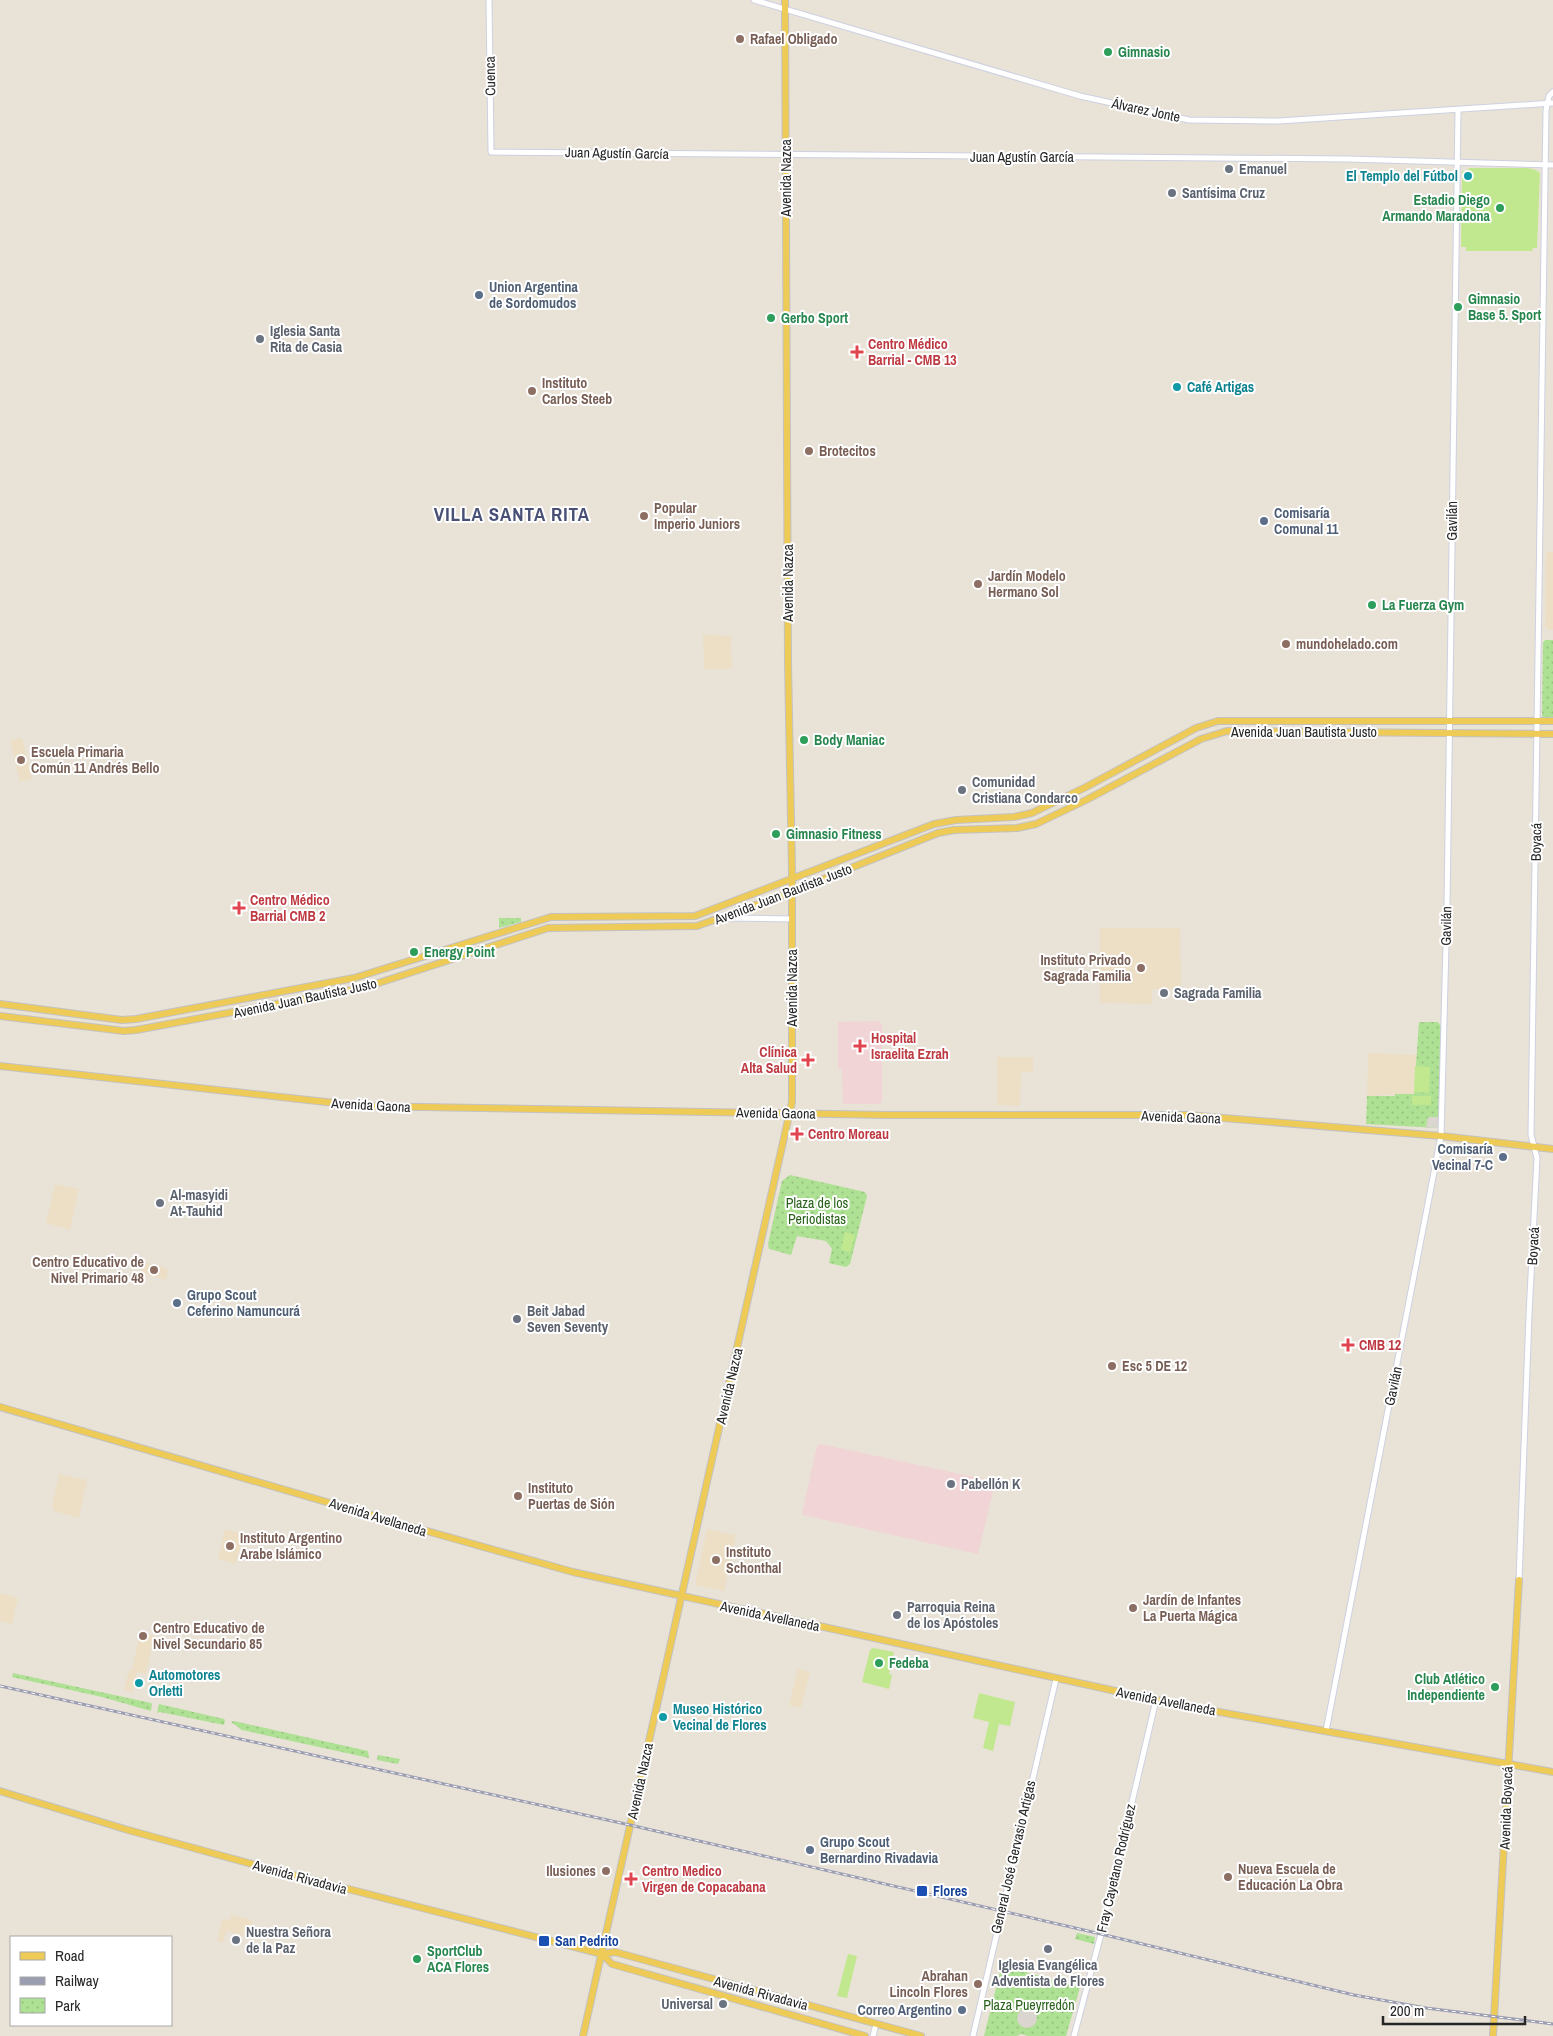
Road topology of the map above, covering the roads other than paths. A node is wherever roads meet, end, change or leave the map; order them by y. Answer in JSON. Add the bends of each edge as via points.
{"nodes":[{"id":1,"x":489,"y":0,"type":"edge"},
{"id":2,"x":754,"y":0,"type":"edge"},
{"id":3,"x":785,"y":0,"type":"edge"},
{"id":4,"x":785,"y":9,"type":"junction"},
{"id":5,"x":1553,"y":92,"type":"edge"},
{"id":6,"x":1553,"y":103,"type":"edge"},
{"id":7,"x":1547,"y":104,"type":"junction"},
{"id":8,"x":1458,"y":110,"type":"junction"},
{"id":9,"x":490,"y":152,"type":"joint"},
{"id":10,"x":786,"y":156,"type":"junction"},
{"id":11,"x":1456,"y":161,"type":"junction"},
{"id":12,"x":1545,"y":164,"type":"junction"},
{"id":13,"x":1553,"y":165,"type":"edge"},
{"id":14,"x":1449,"y":721,"type":"junction"},
{"id":15,"x":1538,"y":721,"type":"junction"},
{"id":16,"x":1553,"y":721,"type":"edge"},
{"id":17,"x":1449,"y":732,"type":"junction"},
{"id":18,"x":1538,"y":734,"type":"junction"},
{"id":19,"x":1553,"y":734,"type":"edge"},
{"id":20,"x":792,"y":878,"type":"junction"},
{"id":21,"x":792,"y":891,"type":"junction"},
{"id":22,"x":722,"y":918,"type":"junction"},
{"id":23,"x":792,"y":919,"type":"junction"},
{"id":24,"x":0,"y":1004,"type":"edge"},
{"id":25,"x":0,"y":1016,"type":"edge"},
{"id":26,"x":0,"y":1066,"type":"edge"},
{"id":27,"x":790,"y":1113,"type":"junction"},
{"id":28,"x":1442,"y":1136,"type":"junction"},
{"id":29,"x":1534,"y":1146,"type":"junction"},
{"id":30,"x":1553,"y":1149,"type":"edge"},
{"id":31,"x":0,"y":1407,"type":"edge"},
{"id":32,"x":1519,"y":1580,"type":"joint"},
{"id":33,"x":682,"y":1597,"type":"junction"},
{"id":34,"x":1056,"y":1679,"type":"junction"},
{"id":35,"x":1156,"y":1700,"type":"junction"},
{"id":36,"x":1326,"y":1731,"type":"junction"},
{"id":37,"x":1508,"y":1764,"type":"junction"},
{"id":38,"x":1553,"y":1772,"type":"edge"},
{"id":39,"x":0,"y":1791,"type":"edge"},
{"id":40,"x":602,"y":1954,"type":"junction"},
{"id":41,"x":876,"y":2024,"type":"junction"},
{"id":42,"x":583,"y":2036,"type":"edge"},
{"id":43,"x":865,"y":2036,"type":"edge"},
{"id":44,"x":873,"y":2036,"type":"edge"},
{"id":45,"x":921,"y":2036,"type":"edge"},
{"id":46,"x":973,"y":2036,"type":"edge"},
{"id":47,"x":1074,"y":2036,"type":"edge"},
{"id":48,"x":1493,"y":2036,"type":"edge"}],
"edges":[{"from":1,"to":9,"type":"street","name":"Cuenca"},
{"from":2,"to":4,"type":"street","name":"Álvarez Jonte"},
{"from":3,"to":4,"type":"main road","name":"Avenida Nazca"},
{"from":4,"to":8,"type":"street","name":"Álvarez Jonte","via":[[1080,96],[1189,120],[1279,121]]},
{"from":4,"to":10,"type":"main road","name":"Avenida Nazca"},
{"from":5,"to":7,"type":"street"},
{"from":6,"to":7,"type":"street","name":"Álvarez Jonte"},
{"from":7,"to":8,"type":"street","name":"Álvarez Jonte"},
{"from":7,"to":12,"type":"street","name":"Boyacá"},
{"from":8,"to":11,"type":"street","name":"Gavilán"},
{"from":9,"to":10,"type":"street","name":"Juan Agustín García"},
{"from":10,"to":11,"type":"street","name":"Juan Agustín García"},
{"from":10,"to":20,"type":"main road","name":"Avenida Nazca"},
{"from":11,"to":12,"type":"street","name":"Juan Agustín García"},
{"from":11,"to":14,"type":"street","name":"Gavilán"},
{"from":12,"to":13,"type":"street","name":"Juan Agustín García"},
{"from":12,"to":15,"type":"street","name":"Boyacá"},
{"from":14,"to":15,"type":"main road","name":"Avenida Juan Bautista Justo"},
{"from":14,"to":17,"type":"street","name":"Gavilán"},
{"from":14,"to":20,"type":"main road","name":"Avenida Juan Bautista Justo","via":[[1227,720],[1209,724],[1032,813],[934,824]]},
{"from":15,"to":16,"type":"main road","name":"Avenida Juan Bautista Justo"},
{"from":15,"to":18,"type":"street","name":"Boyacá"},
{"from":17,"to":18,"type":"main road","name":"Avenida Juan Bautista Justo"},
{"from":17,"to":21,"type":"main road","name":"Avenida Juan Bautista Justo","via":[[1217,733],[1036,824],[938,833]]},
{"from":17,"to":28,"type":"street","name":"Gavilán"},
{"from":18,"to":19,"type":"main road","name":"Avenida Juan Bautista Justo"},
{"from":18,"to":29,"type":"street","name":"Boyacá","via":[[1531,1135]]},
{"from":20,"to":21,"type":"main road","name":"Avenida Nazca"},
{"from":20,"to":24,"type":"main road","name":"Avenida Juan Bautista Justo","via":[[695,916],[551,917],[354,978],[147,1018],[122,1020]]},
{"from":21,"to":22,"type":"main road","name":"Avenida Juan Bautista Justo"},
{"from":21,"to":23,"type":"main road","name":"Avenida Nazca"},
{"from":22,"to":23,"type":"street"},
{"from":22,"to":25,"type":"main road","name":"Avenida Juan Bautista Justo","via":[[690,928],[548,928],[363,988],[136,1030]]},
{"from":23,"to":27,"type":"main road","name":"Avenida Nazca"},
{"from":26,"to":27,"type":"main road","name":"Avenida Gaona","via":[[362,1106]]},
{"from":27,"to":28,"type":"main road","name":"Avenida Gaona","via":[[1187,1115]]},
{"from":27,"to":33,"type":"main road","name":"Avenida Nazca"},
{"from":28,"to":29,"type":"main road","name":"Avenida Gaona"},
{"from":28,"to":36,"type":"street","name":"Gavilán"},
{"from":29,"to":30,"type":"main road","name":"Avenida Gaona"},
{"from":29,"to":32,"type":"street","name":"Boyacá","via":[[1536,1163]]},
{"from":31,"to":33,"type":"main road","name":"Avenida Avellaneda","via":[[468,1543]]},
{"from":32,"to":37,"type":"main road","name":"Avenida Boyacá"},
{"from":33,"to":34,"type":"main road","name":"Avenida Avellaneda"},
{"from":33,"to":40,"type":"main road","name":"Avenida Nazca"},
{"from":34,"to":35,"type":"main road","name":"Avenida Avellaneda"},
{"from":34,"to":46,"type":"street","name":"General José Gervasio Artigas"},
{"from":35,"to":36,"type":"main road","name":"Avenida Avellaneda"},
{"from":35,"to":47,"type":"street","name":"Fray Cayetano Rodríguez"},
{"from":36,"to":37,"type":"main road","name":"Avenida Avellaneda"},
{"from":37,"to":38,"type":"main road","name":"Avenida Avellaneda"},
{"from":37,"to":48,"type":"main road","name":"Avenida Boyacá"},
{"from":39,"to":40,"type":"main road","name":"Avenida Rivadavia","via":[[270,1869]]},
{"from":40,"to":41,"type":"main road","name":"Avenida Rivadavia","via":[[615,1952]]},
{"from":40,"to":42,"type":"main road","name":"Avenida Nazca"},
{"from":40,"to":43,"type":"main road","name":"Avenida Rivadavia","via":[[612,1964]]},
{"from":41,"to":44,"type":"street"},
{"from":41,"to":45,"type":"main road","name":"Avenida Rivadavia"}]}
